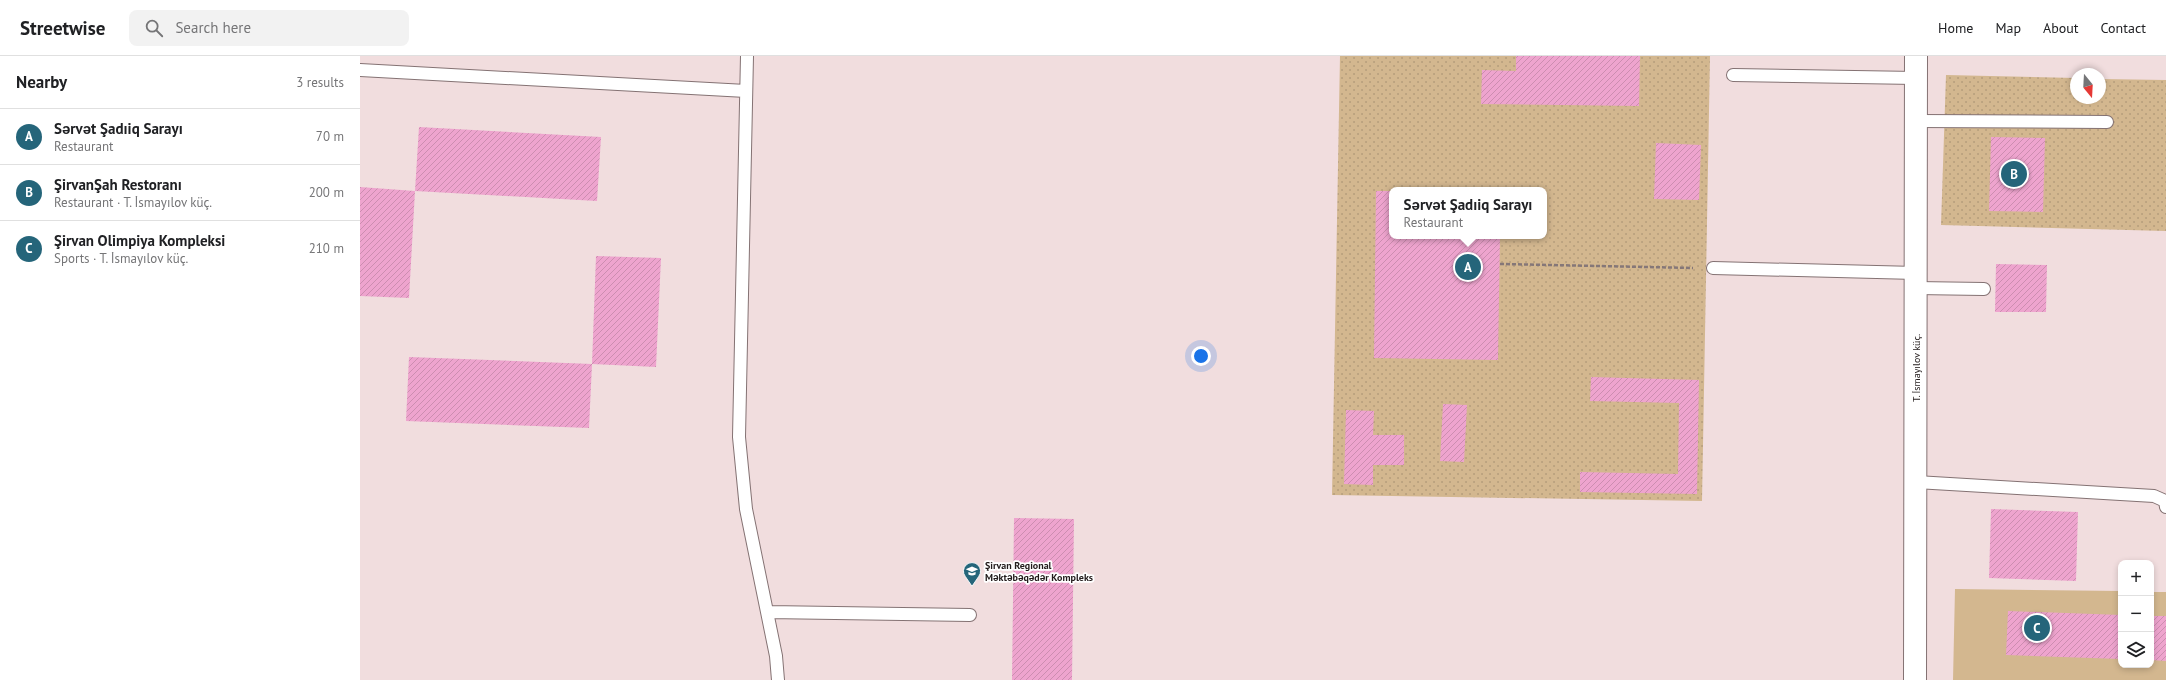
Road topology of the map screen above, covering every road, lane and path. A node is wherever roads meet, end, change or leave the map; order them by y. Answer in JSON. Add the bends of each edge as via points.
{"nodes":[{"id":1,"x":747,"y":56,"type":"edge"},
{"id":2,"x":1916,"y":56,"type":"edge"},
{"id":3,"x":360,"y":70,"type":"edge"},
{"id":4,"x":1733,"y":75,"type":"dead end"},
{"id":5,"x":1916,"y":78,"type":"junction"},
{"id":6,"x":746,"y":91,"type":"junction"},
{"id":7,"x":1916,"y":121,"type":"junction"},
{"id":8,"x":2107,"y":122,"type":"dead end"},
{"id":9,"x":1500,"y":264,"type":"dead end"},
{"id":10,"x":1713,"y":268,"type":"joint"},
{"id":11,"x":1916,"y":281,"type":"junction"},
{"id":12,"x":1984,"y":289,"type":"dead end"},
{"id":13,"x":1916,"y":482,"type":"junction"},
{"id":14,"x":2166,"y":507,"type":"edge"},
{"id":15,"x":768,"y":612,"type":"junction"},
{"id":16,"x":970,"y":615,"type":"dead end"},
{"id":17,"x":778,"y":680,"type":"edge"},
{"id":18,"x":1915,"y":680,"type":"edge"}],
"edges":[{"from":1,"to":6,"type":"lane"},
{"from":2,"to":5,"type":"street","name":"T. İsmayılov küç."},
{"from":3,"to":6,"type":"lane"},
{"from":4,"to":5,"type":"lane"},
{"from":5,"to":7,"type":"street","name":"T. İsmayılov küç."},
{"from":6,"to":15,"type":"lane","via":[[739,437],[746,509]]},
{"from":7,"to":8,"type":"lane"},
{"from":7,"to":11,"type":"street","name":"T. İsmayılov küç."},
{"from":9,"to":10,"type":"path"},
{"from":10,"to":11,"type":"lane"},
{"from":11,"to":12,"type":"lane"},
{"from":11,"to":13,"type":"street","name":"T. İsmayılov küç."},
{"from":13,"to":14,"type":"lane","via":[[2154,496],[2165,501]]},
{"from":13,"to":18,"type":"street","name":"T. İsmayılov küç."},
{"from":15,"to":16,"type":"lane"},
{"from":15,"to":17,"type":"lane"}]}
